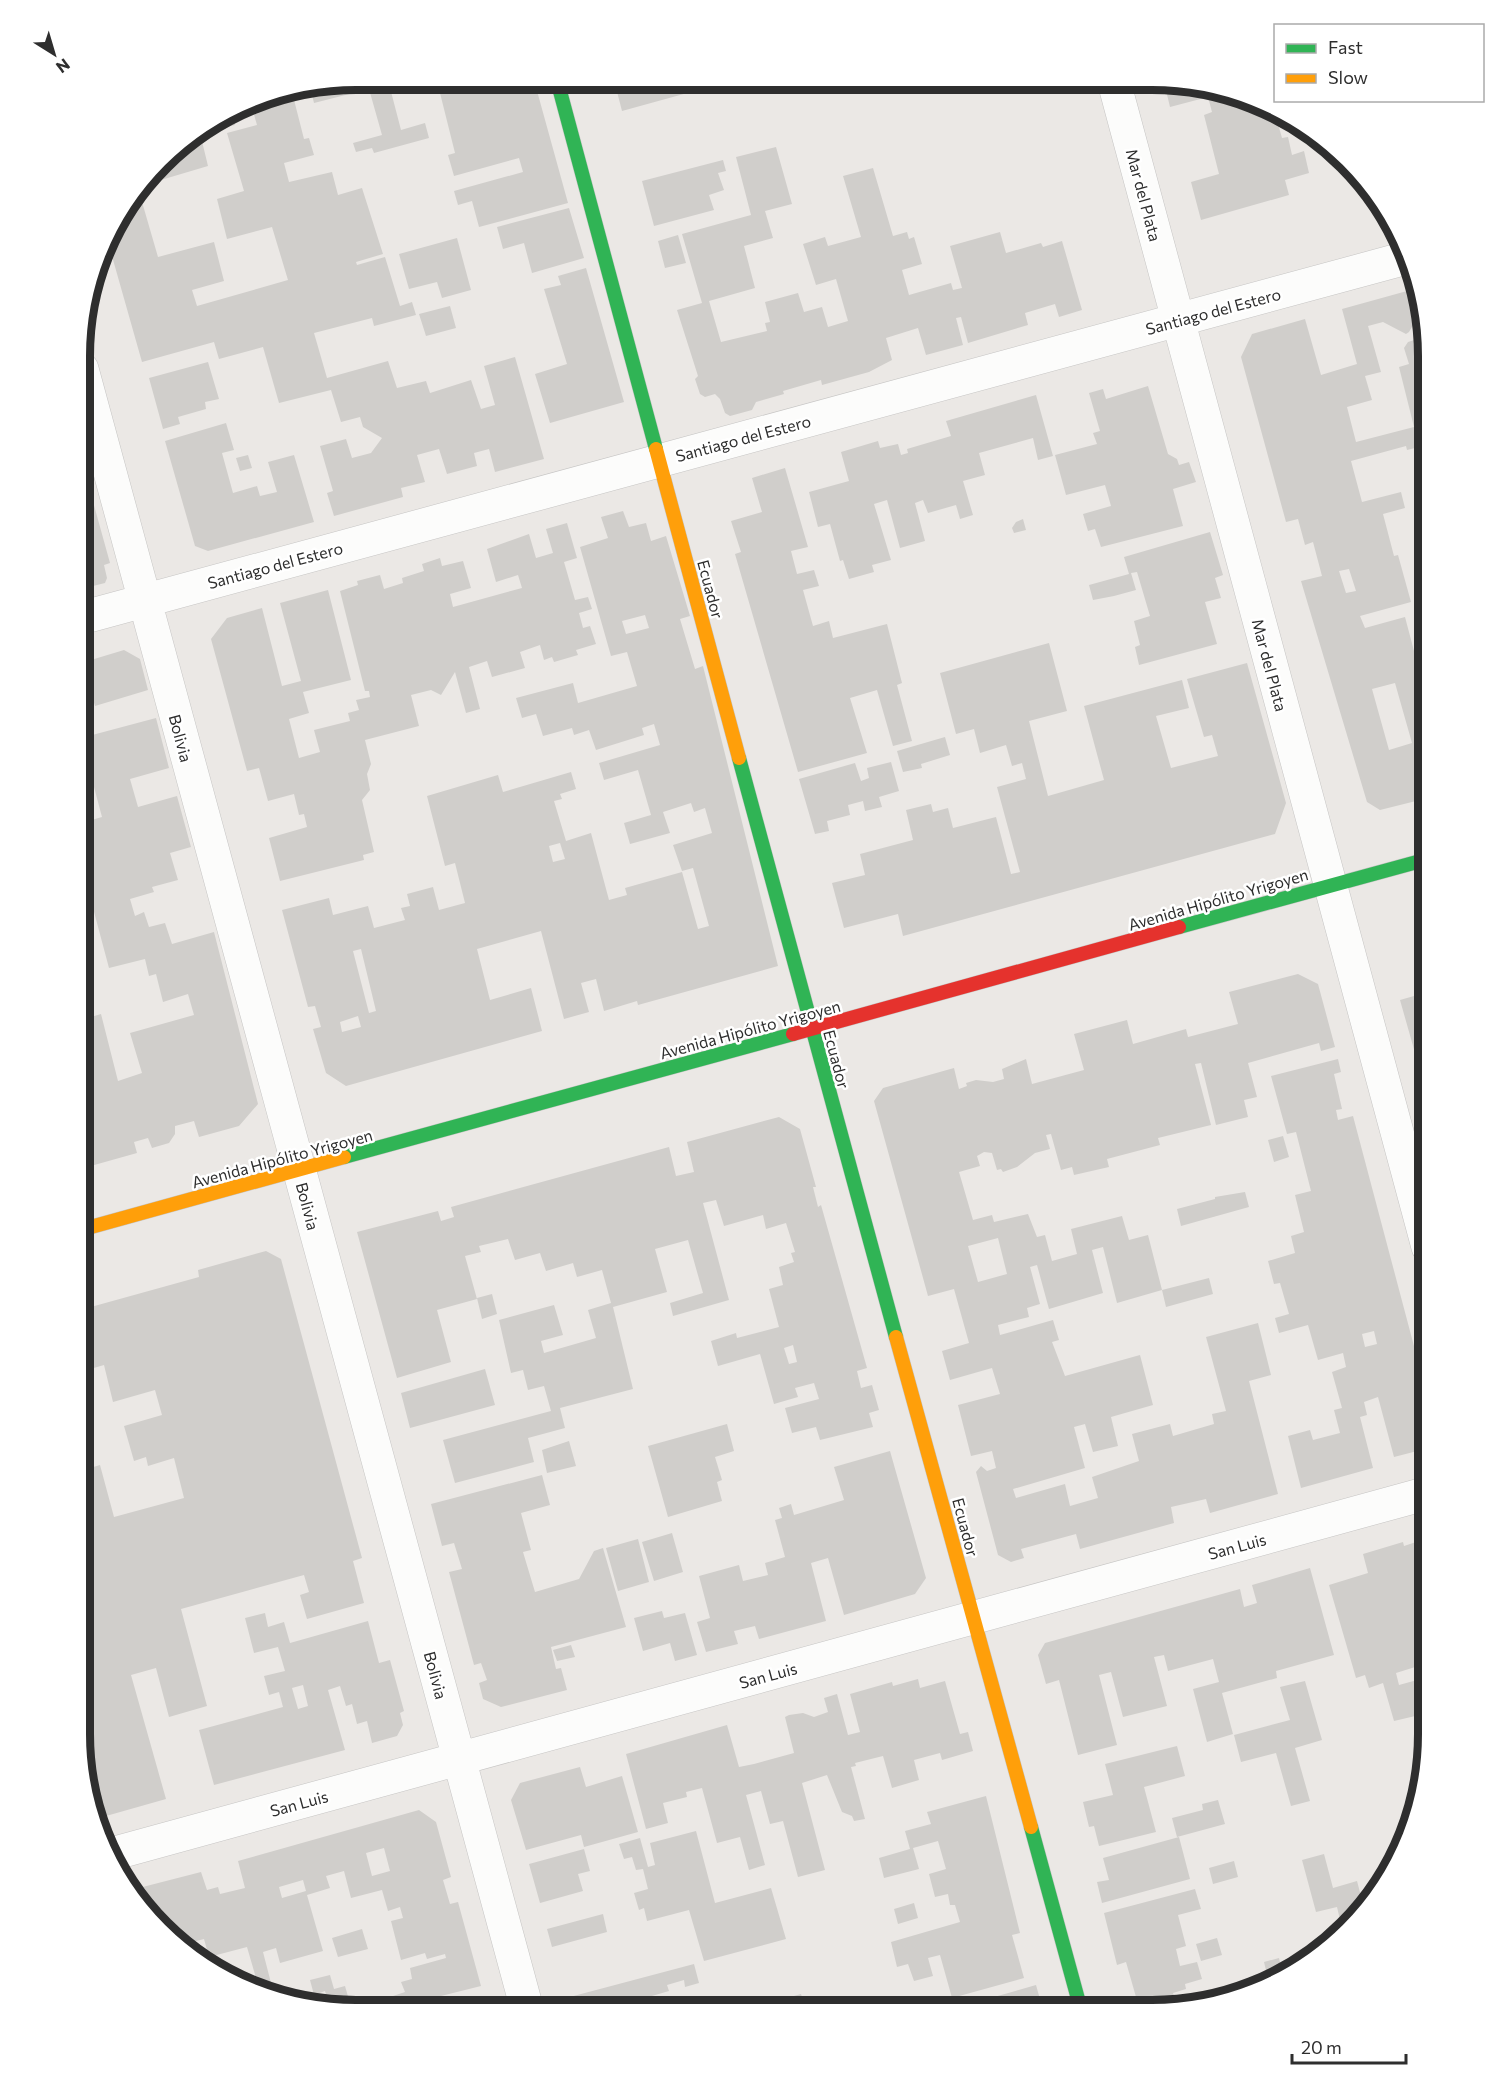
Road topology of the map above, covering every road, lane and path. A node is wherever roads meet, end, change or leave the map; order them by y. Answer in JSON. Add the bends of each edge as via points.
{"nodes":[{"id":1,"x":560,"y":90,"type":"edge"},
{"id":2,"x":1116,"y":90,"type":"edge"},
{"id":3,"x":1400,"y":260,"type":"edge"},
{"id":4,"x":1177,"y":321,"type":"junction"},
{"id":5,"x":90,"y":399,"type":"edge"},
{"id":6,"x":660,"y":460,"type":"junction"},
{"id":7,"x":144,"y":601,"type":"junction"},
{"id":8,"x":90,"y":616,"type":"edge"},
{"id":9,"x":1418,"y":862,"type":"edge"},
{"id":10,"x":1330,"y":885,"type":"junction"},
{"id":11,"x":812,"y":1030,"type":"junction"},
{"id":12,"x":298,"y":1171,"type":"junction"},
{"id":13,"x":1418,"y":1188,"type":"edge"},
{"id":14,"x":90,"y":1227,"type":"edge"},
{"id":15,"x":1418,"y":1496,"type":"edge"},
{"id":16,"x":974,"y":1619,"type":"junction"},
{"id":17,"x":460,"y":1760,"type":"junction"},
{"id":18,"x":117,"y":1852,"type":"edge"},
{"id":19,"x":525,"y":2000,"type":"edge"},
{"id":20,"x":1078,"y":2000,"type":"edge"}],
"edges":[{"from":1,"to":6,"type":"street","name":"Ecuador"},
{"from":2,"to":4,"type":"street","name":"Mar del Plata"},
{"from":3,"to":4,"type":"street","name":"Santiago del Estero"},
{"from":4,"to":6,"type":"street","name":"Santiago del Estero"},
{"from":4,"to":10,"type":"street","name":"Mar del Plata"},
{"from":5,"to":7,"type":"street","name":"Bolivia"},
{"from":6,"to":7,"type":"street","name":"Santiago del Estero"},
{"from":6,"to":11,"type":"street","name":"Ecuador"},
{"from":7,"to":8,"type":"street","name":"Santiago del Estero"},
{"from":7,"to":12,"type":"street","name":"Bolivia"},
{"from":9,"to":10,"type":"street","name":"Avenida Hipólito Yrigoyen"},
{"from":10,"to":11,"type":"street","name":"Avenida Hipólito Yrigoyen"},
{"from":10,"to":13,"type":"street","name":"Mar del Plata"},
{"from":11,"to":12,"type":"street","name":"Avenida Hipólito Yrigoyen"},
{"from":11,"to":16,"type":"street","name":"Ecuador"},
{"from":12,"to":14,"type":"street","name":"Avenida Hipólito Yrigoyen"},
{"from":12,"to":17,"type":"street","name":"Bolivia"},
{"from":15,"to":16,"type":"street","name":"San Luis"},
{"from":16,"to":17,"type":"street","name":"San Luis"},
{"from":16,"to":20,"type":"street","name":"Ecuador"},
{"from":17,"to":18,"type":"street","name":"San Luis"},
{"from":17,"to":19,"type":"street","name":"Bolivia"}]}
